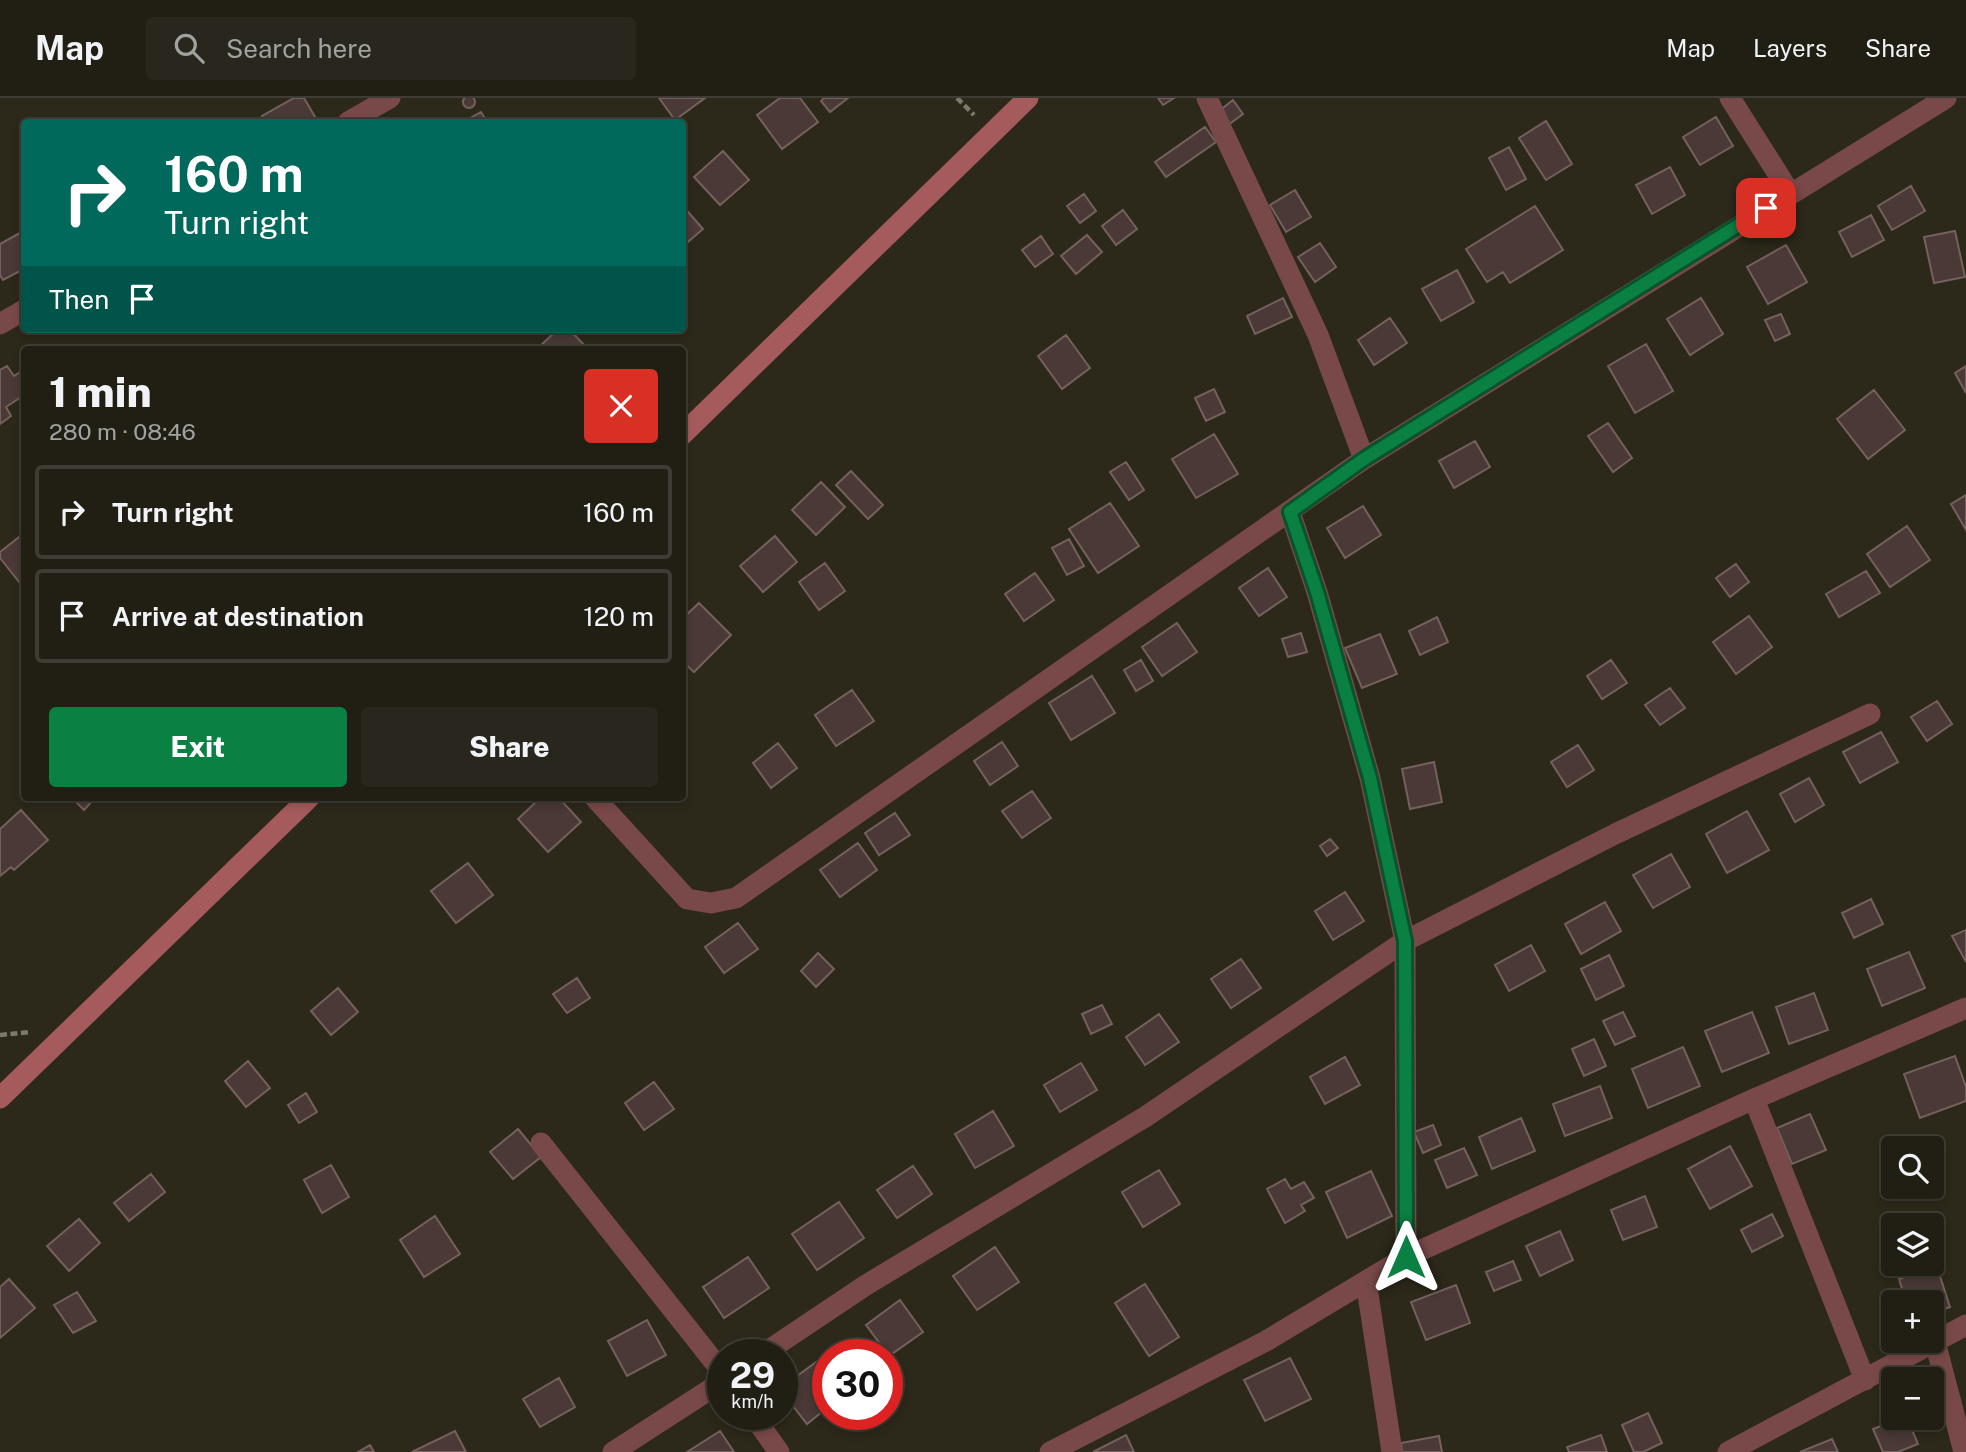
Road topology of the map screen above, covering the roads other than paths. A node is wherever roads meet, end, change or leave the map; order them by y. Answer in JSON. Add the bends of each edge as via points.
{"nodes":[{"id":1,"x":390,"y":98,"type":"edge"},
{"id":2,"x":1028,"y":98,"type":"edge"},
{"id":3,"x":1207,"y":98,"type":"edge"},
{"id":4,"x":1730,"y":98,"type":"edge"},
{"id":5,"x":1946,"y":98,"type":"edge"},
{"id":6,"x":353,"y":119,"type":"edge"},
{"id":7,"x":1790,"y":193,"type":"junction"},
{"id":8,"x":21,"y":312,"type":"edge"},
{"id":9,"x":0,"y":324,"type":"edge"},
{"id":10,"x":686,"y":431,"type":"edge"},
{"id":11,"x":1364,"y":459,"type":"junction"},
{"id":12,"x":1290,"y":512,"type":"junction"},
{"id":13,"x":1870,"y":714,"type":"dead end"},
{"id":14,"x":306,"y":801,"type":"edge"},
{"id":15,"x":598,"y":801,"type":"edge"},
{"id":16,"x":1405,"y":941,"type":"junction"},
{"id":17,"x":1966,"y":1008,"type":"edge"},
{"id":18,"x":0,"y":1098,"type":"edge"},
{"id":19,"x":1754,"y":1099,"type":"junction"},
{"id":20,"x":541,"y":1143,"type":"dead end"},
{"id":21,"x":1406,"y":1257,"type":"junction"},
{"id":22,"x":1366,"y":1281,"type":"junction"},
{"id":23,"x":1966,"y":1325,"type":"edge"},
{"id":24,"x":1944,"y":1337,"type":"edge"},
{"id":25,"x":785,"y":1339,"type":"edge"},
{"id":26,"x":707,"y":1353,"type":"edge"},
{"id":27,"x":1915,"y":1353,"type":"edge"},
{"id":28,"x":1938,"y":1353,"type":"edge"},
{"id":29,"x":1865,"y":1380,"type":"junction"},
{"id":30,"x":707,"y":1391,"type":"edge"},
{"id":31,"x":763,"y":1430,"type":"edge"},
{"id":32,"x":613,"y":1452,"type":"edge"},
{"id":33,"x":779,"y":1452,"type":"edge"},
{"id":34,"x":1050,"y":1452,"type":"edge"},
{"id":35,"x":1392,"y":1452,"type":"edge"},
{"id":36,"x":1728,"y":1452,"type":"edge"},
{"id":37,"x":1964,"y":1452,"type":"edge"}],
"edges":[{"from":1,"to":6,"type":"street"},
{"from":2,"to":10,"type":"main road"},
{"from":3,"to":11,"type":"street","via":[[1318,335]]},
{"from":4,"to":7,"type":"street"},
{"from":5,"to":7,"type":"street"},
{"from":7,"to":11,"type":"street"},
{"from":8,"to":9,"type":"street"},
{"from":11,"to":12,"type":"street"},
{"from":12,"to":15,"type":"street","via":[[736,898],[711,903],[687,899]]},
{"from":12,"to":16,"type":"street","via":[[1370,778]]},
{"from":13,"to":16,"type":"street","via":[[1615,834]]},
{"from":14,"to":18,"type":"main road"},
{"from":16,"to":21,"type":"street"},
{"from":16,"to":25,"type":"street","via":[[1145,1116]]},
{"from":17,"to":19,"type":"street"},
{"from":19,"to":21,"type":"street"},
{"from":19,"to":29,"type":"street"},
{"from":20,"to":26,"type":"street"},
{"from":21,"to":22,"type":"street"},
{"from":22,"to":34,"type":"street","via":[[1266,1341]]},
{"from":22,"to":35,"type":"street"},
{"from":23,"to":24,"type":"street"},
{"from":27,"to":29,"type":"street"},
{"from":28,"to":37,"type":"street"},
{"from":29,"to":36,"type":"street"},
{"from":30,"to":32,"type":"street"},
{"from":31,"to":33,"type":"street"}]}
